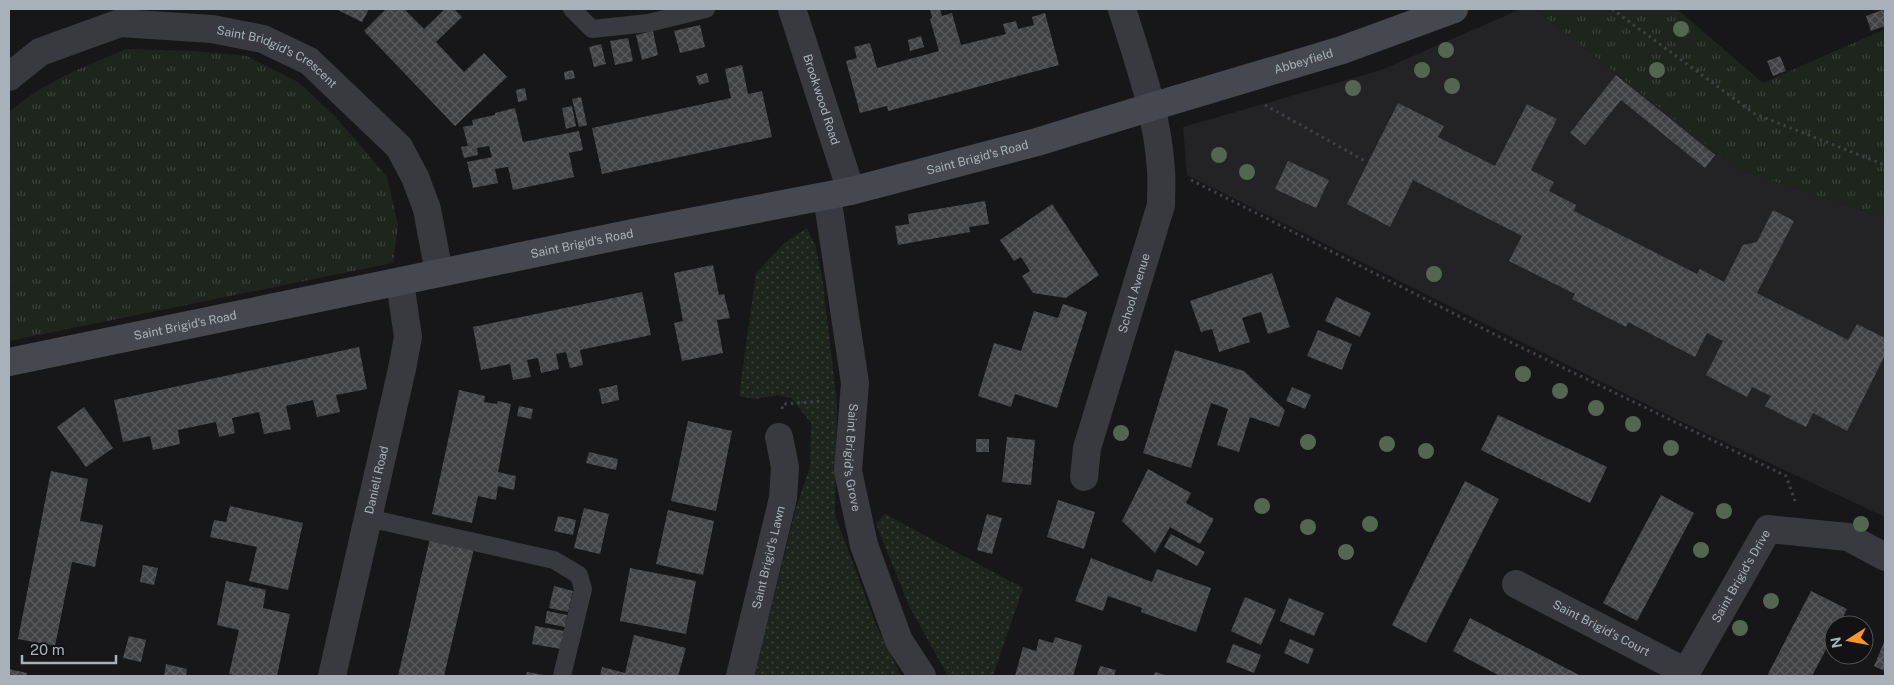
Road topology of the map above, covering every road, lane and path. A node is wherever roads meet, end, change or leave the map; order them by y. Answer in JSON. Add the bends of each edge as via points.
{"nodes":[{"id":1,"x":572,"y":9,"type":"edge"},
{"id":2,"x":706,"y":9,"type":"edge"},
{"id":3,"x":792,"y":9,"type":"edge"},
{"id":4,"x":1122,"y":9,"type":"edge"},
{"id":5,"x":1454,"y":9,"type":"edge"},
{"id":6,"x":1612,"y":9,"type":"edge"},
{"id":7,"x":9,"y":77,"type":"edge"},
{"id":8,"x":1263,"y":104,"type":"dead end"},
{"id":9,"x":1151,"y":107,"type":"junction"},
{"id":10,"x":1368,"y":162,"type":"dead end"},
{"id":11,"x":1885,"y":165,"type":"edge"},
{"id":12,"x":1161,"y":170,"type":"junction"},
{"id":13,"x":839,"y":193,"type":"junction"},
{"id":14,"x":439,"y":273,"type":"junction"},
{"id":15,"x":400,"y":282,"type":"junction"},
{"id":16,"x":9,"y":367,"type":"edge"},
{"id":17,"x":853,"y":400,"type":"junction"},
{"id":18,"x":779,"y":437,"type":"joint"},
{"id":19,"x":1084,"y":477,"type":"dead end"},
{"id":20,"x":368,"y":518,"type":"junction"},
{"id":21,"x":1806,"y":532,"type":"junction"},
{"id":22,"x":1885,"y":557,"type":"edge"},
{"id":23,"x":1516,"y":584,"type":"dead end"},
{"id":24,"x":1685,"y":674,"type":"edge"},
{"id":25,"x":332,"y":676,"type":"edge"},
{"id":26,"x":562,"y":676,"type":"edge"},
{"id":27,"x":740,"y":676,"type":"edge"},
{"id":28,"x":922,"y":676,"type":"edge"}],
"edges":[{"from":1,"to":2,"type":"lane","via":[[592,29],[648,23]]},
{"from":3,"to":13,"type":"street","name":"Brookwood Road"},
{"from":4,"to":9,"type":"street","name":"School Avenue"},
{"from":5,"to":9,"type":"street","name":"Abbeyfield","via":[[1342,50]]},
{"from":6,"to":11,"type":"path","via":[[1755,114]]},
{"from":7,"to":14,"type":"street","name":"Saint Bridgid's Crescent","via":[[40,52],[120,23],[212,29],[263,39],[310,61],[399,147],[427,209]]},
{"from":8,"to":10,"type":"path"},
{"from":9,"to":12,"type":"street","name":"School Avenue"},
{"from":9,"to":13,"type":"street","name":"Saint Brigid's Road","via":[[1037,142]]},
{"from":12,"to":19,"type":"street","name":"School Avenue","via":[[1160,205],[1087,448]]},
{"from":12,"to":21,"type":"path","via":[[1178,173],[1500,337],[1786,476]]},
{"from":13,"to":14,"type":"street","name":"Saint Brigid's Road"},
{"from":13,"to":17,"type":"street","name":"Saint Brigid's Grove","via":[[855,383]]},
{"from":14,"to":15,"type":"street","name":"Saint Brigid's Road"},
{"from":15,"to":16,"type":"street","name":"Saint Brigid's Road"},
{"from":15,"to":20,"type":"street","name":"Danieli Road","via":[[408,337]]},
{"from":17,"to":18,"type":"path","via":[[783,404]]},
{"from":17,"to":28,"type":"street","name":"Saint Brigid's Grove","via":[[848,471],[864,545],[898,641]]},
{"from":18,"to":27,"type":"street","name":"Saint Brigid's Lawn","via":[[784,467],[783,498]]},
{"from":20,"to":25,"type":"street","name":"Danieli Road"},
{"from":20,"to":26,"type":"lane","via":[[554,560],[579,575],[583,589]]},
{"from":21,"to":22,"type":"street","name":"Saint Brigid's Drive","via":[[1848,538]]},
{"from":21,"to":24,"type":"street","name":"Saint Brigid's Drive","via":[[1768,529]]},
{"from":23,"to":24,"type":"street","name":"Saint Brigid's Court"}]}
